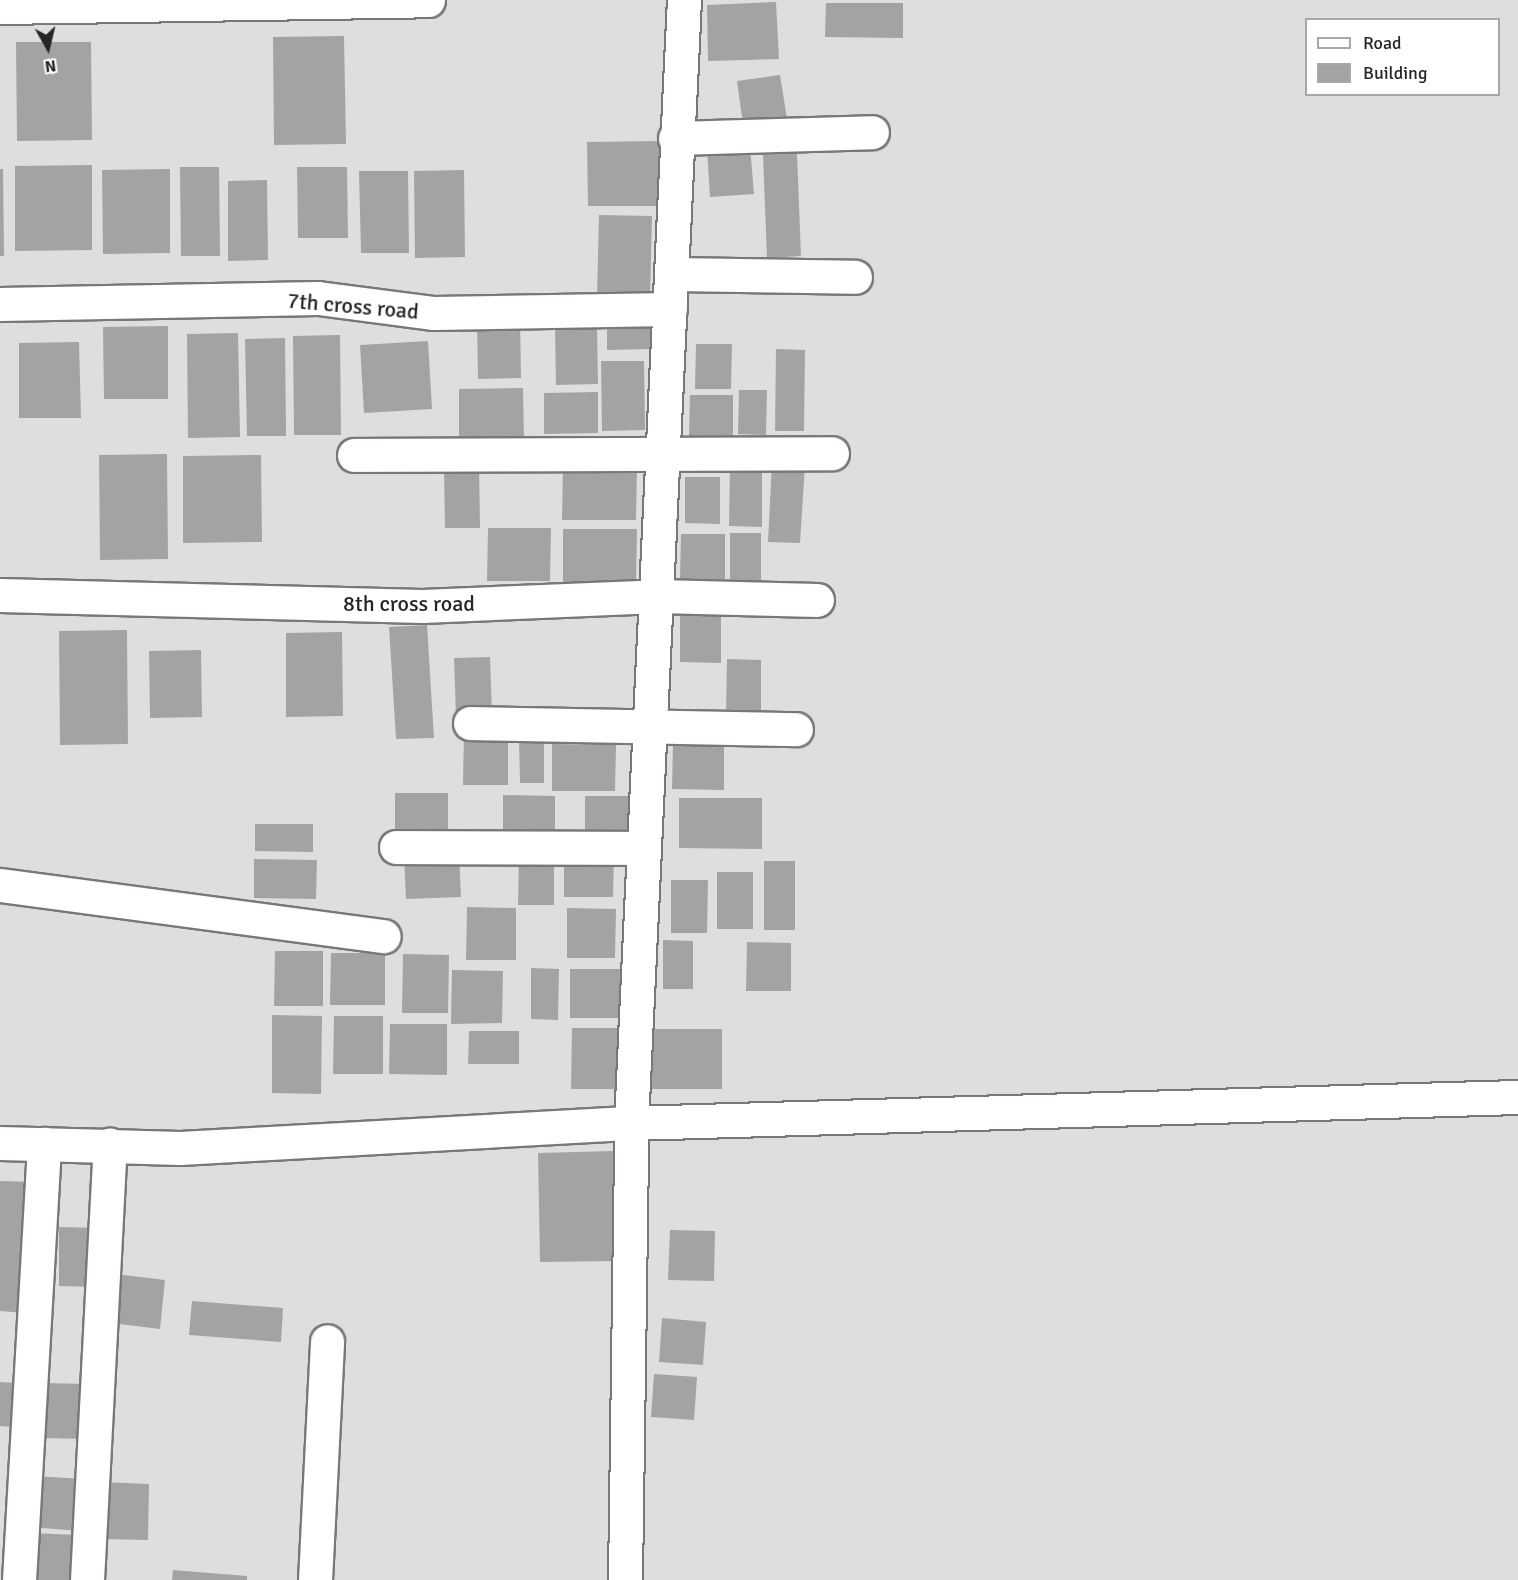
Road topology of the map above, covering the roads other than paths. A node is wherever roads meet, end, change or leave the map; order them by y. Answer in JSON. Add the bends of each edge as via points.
{"nodes":[{"id":1,"x":428,"y":0,"type":"edge"},
{"id":2,"x":684,"y":0,"type":"edge"},
{"id":3,"x":0,"y":6,"type":"edge"},
{"id":4,"x":872,"y":132,"type":"dead end"},
{"id":5,"x":675,"y":138,"type":"junction"},
{"id":6,"x":673,"y":274,"type":"junction"},
{"id":7,"x":855,"y":277,"type":"dead end"},
{"id":8,"x":0,"y":304,"type":"edge"},
{"id":9,"x":670,"y":309,"type":"junction"},
{"id":10,"x":662,"y":452,"type":"junction"},
{"id":11,"x":832,"y":453,"type":"dead end"},
{"id":12,"x":354,"y":455,"type":"dead end"},
{"id":13,"x":0,"y":595,"type":"edge"},
{"id":14,"x":658,"y":596,"type":"junction"},
{"id":15,"x":817,"y":600,"type":"dead end"},
{"id":16,"x":470,"y":723,"type":"dead end"},
{"id":17,"x":647,"y":726,"type":"junction"},
{"id":18,"x":796,"y":729,"type":"dead end"},
{"id":19,"x":396,"y":847,"type":"dead end"},
{"id":20,"x":642,"y":848,"type":"junction"},
{"id":21,"x":0,"y":885,"type":"edge"},
{"id":22,"x":384,"y":936,"type":"dead end"},
{"id":23,"x":1518,"y":1097,"type":"edge"},
{"id":24,"x":631,"y":1123,"type":"junction"},
{"id":25,"x":0,"y":1143,"type":"edge"},
{"id":26,"x":44,"y":1144,"type":"junction"},
{"id":27,"x":110,"y":1145,"type":"junction"},
{"id":28,"x":327,"y":1341,"type":"dead end"},
{"id":29,"x":19,"y":1580,"type":"edge"},
{"id":30,"x":87,"y":1580,"type":"edge"},
{"id":31,"x":315,"y":1580,"type":"edge"},
{"id":32,"x":625,"y":1580,"type":"edge"}],
"edges":[{"from":1,"to":3,"type":"street","via":[[339,5]]},
{"from":2,"to":5,"type":"street"},
{"from":4,"to":5,"type":"street"},
{"from":5,"to":6,"type":"street"},
{"from":6,"to":7,"type":"street"},
{"from":6,"to":9,"type":"street"},
{"from":8,"to":9,"type":"street","name":"7th cross road","via":[[318,298],[434,313]]},
{"from":9,"to":10,"type":"street"},
{"from":10,"to":11,"type":"street"},
{"from":10,"to":12,"type":"street"},
{"from":10,"to":14,"type":"street"},
{"from":13,"to":14,"type":"street","name":"8th cross road","via":[[422,606]]},
{"from":14,"to":15,"type":"street","name":"8th cross road"},
{"from":14,"to":17,"type":"street"},
{"from":16,"to":17,"type":"street"},
{"from":17,"to":18,"type":"street"},
{"from":17,"to":20,"type":"street"},
{"from":19,"to":20,"type":"street"},
{"from":20,"to":24,"type":"street"},
{"from":21,"to":22,"type":"street"},
{"from":23,"to":24,"type":"street"},
{"from":24,"to":27,"type":"street","via":[[180,1148]]},
{"from":24,"to":32,"type":"street"},
{"from":25,"to":26,"type":"street"},
{"from":26,"to":27,"type":"street"},
{"from":26,"to":29,"type":"street"},
{"from":27,"to":30,"type":"street"},
{"from":28,"to":31,"type":"street"}]}
